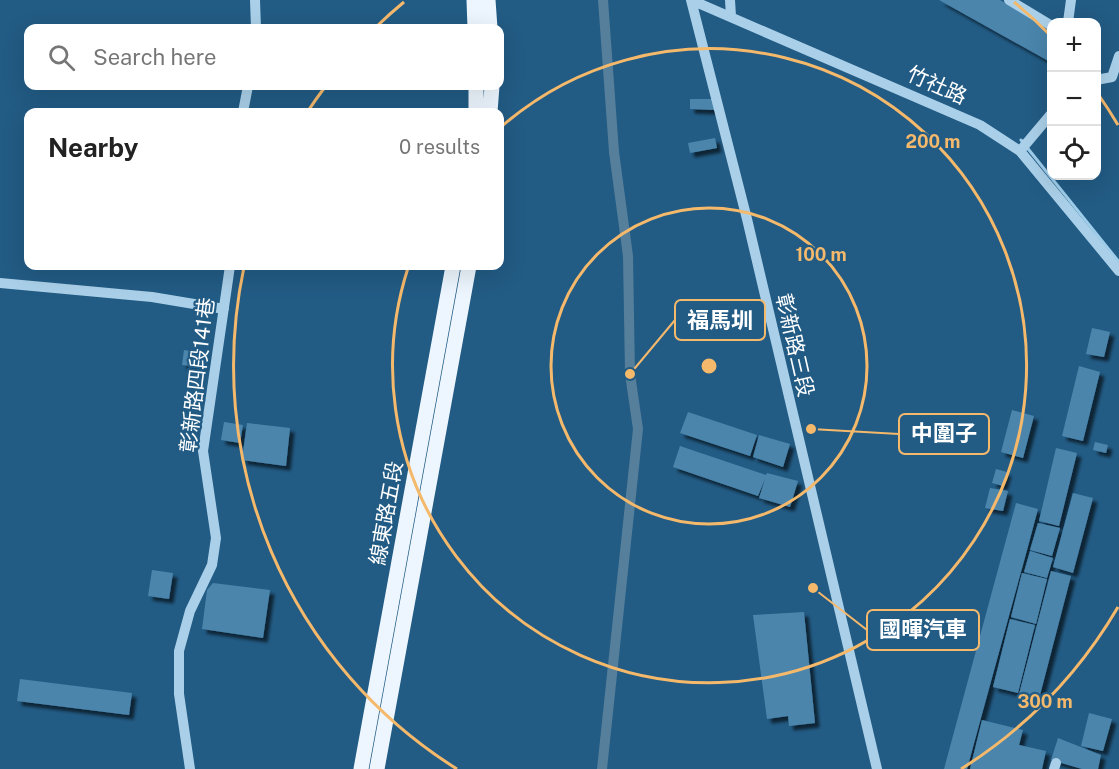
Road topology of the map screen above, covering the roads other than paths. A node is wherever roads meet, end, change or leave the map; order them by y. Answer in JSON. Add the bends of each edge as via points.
{"nodes":[{"id":1,"x":255,"y":0,"type":"edge"},
{"id":2,"x":474,"y":0,"type":"edge"},
{"id":3,"x":488,"y":0,"type":"edge"},
{"id":4,"x":730,"y":0,"type":"edge"},
{"id":5,"x":1009,"y":0,"type":"edge"},
{"id":6,"x":1071,"y":0,"type":"edge"},
{"id":7,"x":696,"y":1,"type":"edge"},
{"id":8,"x":731,"y":16,"type":"junction"},
{"id":9,"x":1069,"y":18,"type":"edge"},
{"id":10,"x":1047,"y":23,"type":"edge"},
{"id":11,"x":256,"y":24,"type":"edge"},
{"id":12,"x":475,"y":24,"type":"edge"},
{"id":13,"x":490,"y":24,"type":"edge"},
{"id":14,"x":1119,"y":56,"type":"edge"},
{"id":15,"x":1101,"y":79,"type":"edge"},
{"id":16,"x":247,"y":90,"type":"edge"},
{"id":17,"x":476,"y":90,"type":"edge"},
{"id":18,"x":492,"y":90,"type":"edge"},
{"id":19,"x":244,"y":108,"type":"edge"},
{"id":20,"x":476,"y":108,"type":"edge"},
{"id":21,"x":490,"y":108,"type":"edge"},
{"id":22,"x":1047,"y":119,"type":"edge"},
{"id":23,"x":1020,"y":152,"type":"junction"},
{"id":24,"x":229,"y":270,"type":"edge"},
{"id":25,"x":452,"y":270,"type":"edge"},
{"id":26,"x":468,"y":270,"type":"edge"},
{"id":27,"x":1119,"y":271,"type":"edge"},
{"id":28,"x":0,"y":284,"type":"edge"},
{"id":29,"x":224,"y":309,"type":"junction"},
{"id":30,"x":190,"y":769,"type":"edge"},
{"id":31,"x":360,"y":769,"type":"edge"},
{"id":32,"x":377,"y":769,"type":"edge"},
{"id":33,"x":877,"y":769,"type":"edge"}],
"edges":[{"from":1,"to":11,"type":"street"},
{"from":2,"to":12,"type":"main road"},
{"from":3,"to":13,"type":"main road"},
{"from":4,"to":8,"type":"street"},
{"from":5,"to":10,"type":"street"},
{"from":6,"to":9,"type":"street"},
{"from":7,"to":8,"type":"street","name":"竹社路"},
{"from":7,"to":33,"type":"street","name":"彰新路三段","via":[[698,24]]},
{"from":8,"to":23,"type":"street","name":"竹社路","via":[[980,125]]},
{"from":14,"to":15,"type":"street","via":[[1112,76]]},
{"from":16,"to":19,"type":"street"},
{"from":17,"to":20,"type":"main road"},
{"from":18,"to":21,"type":"main road"},
{"from":22,"to":23,"type":"street"},
{"from":23,"to":27,"type":"street","name":"竹社路"},
{"from":24,"to":29,"type":"street","name":"彰新路四段141巷"},
{"from":25,"to":31,"type":"main road","name":"線東路五段"},
{"from":26,"to":32,"type":"main road","name":"線東路五段"},
{"from":28,"to":29,"type":"street","via":[[152,297]]},
{"from":29,"to":30,"type":"street","name":"彰新路四段141巷","via":[[203,451],[216,538],[212,565],[190,611],[179,651],[179,694]]}]}
